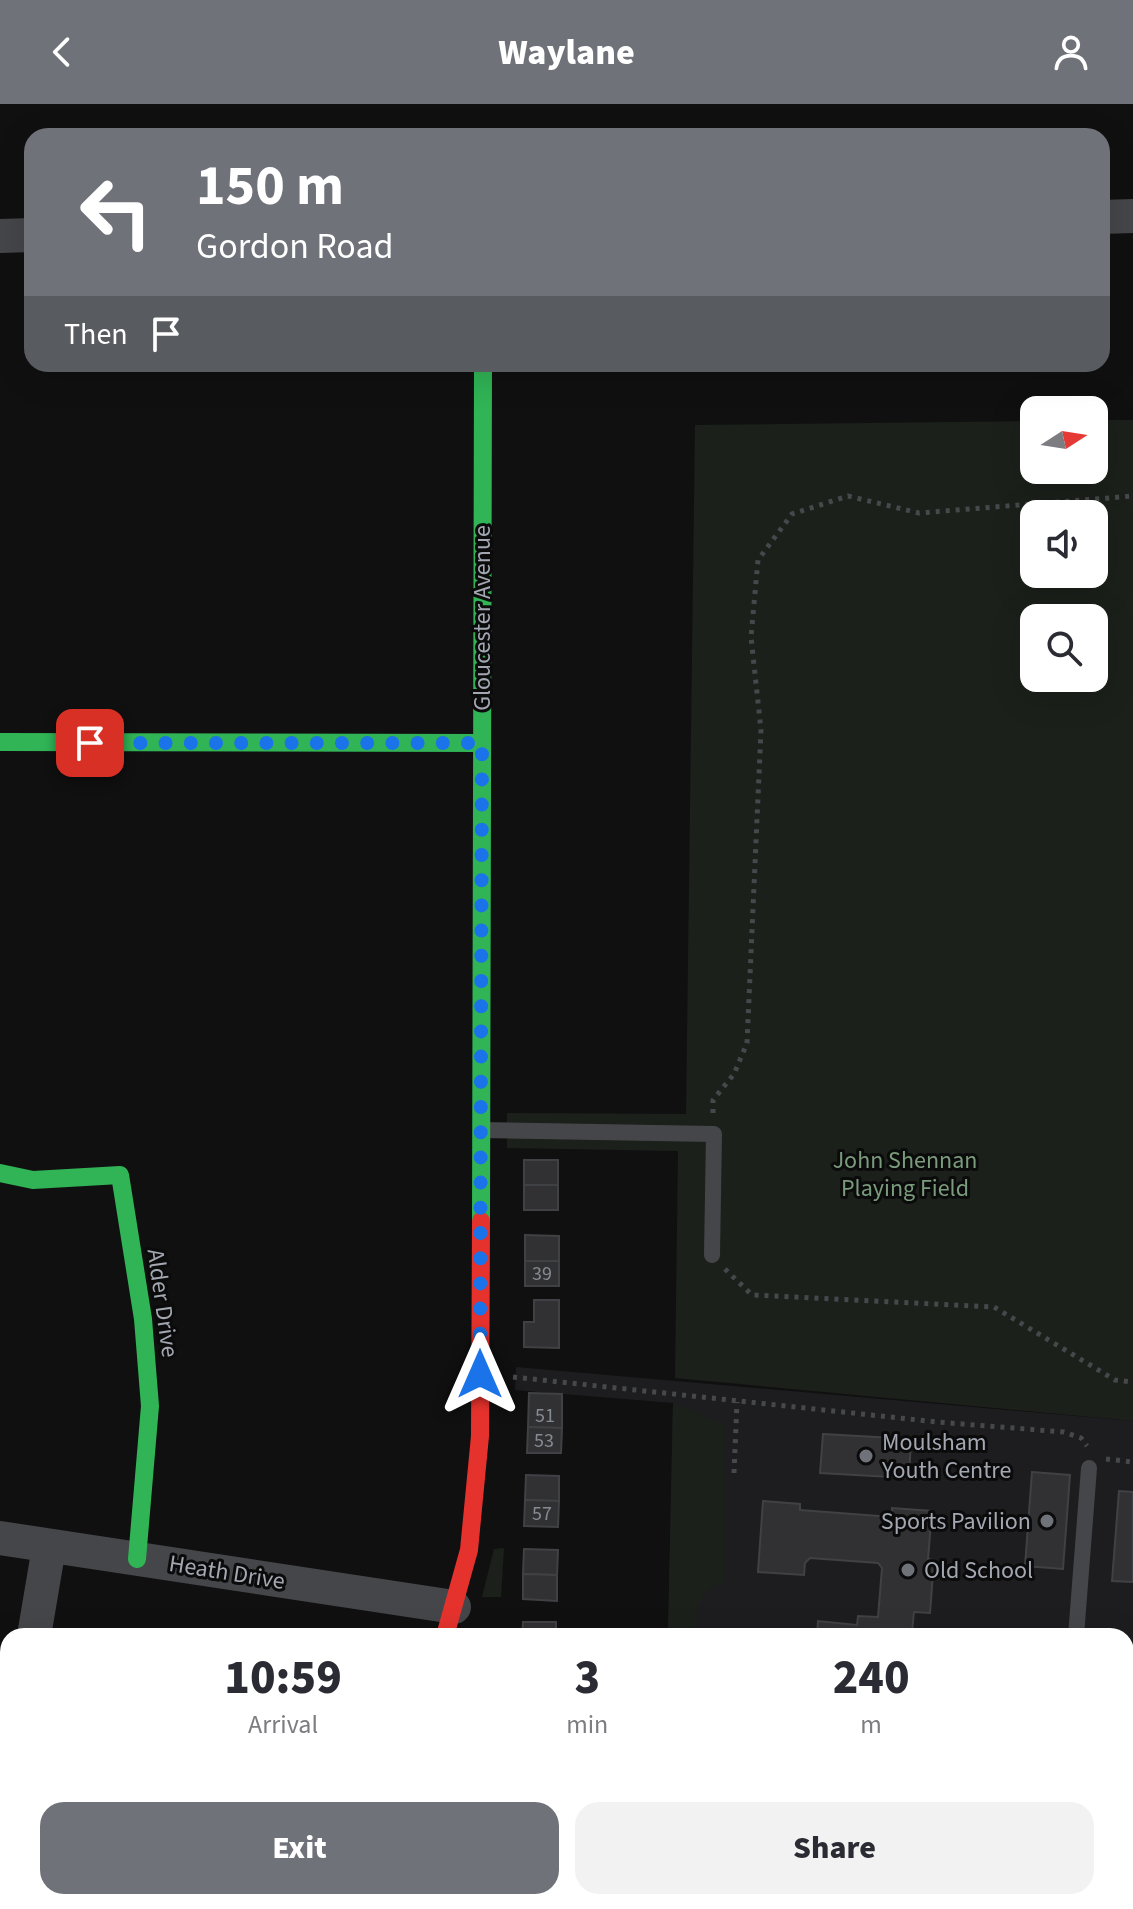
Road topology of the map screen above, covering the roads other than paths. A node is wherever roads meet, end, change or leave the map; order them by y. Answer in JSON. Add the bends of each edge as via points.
{"nodes":[{"id":1,"x":1133,"y":216,"type":"edge"},
{"id":2,"x":1110,"y":217,"type":"edge"},
{"id":3,"x":24,"y":235,"type":"edge"},
{"id":4,"x":0,"y":236,"type":"edge"},
{"id":5,"x":483,"y":372,"type":"edge"},
{"id":6,"x":0,"y":742,"type":"edge"},
{"id":7,"x":482,"y":743,"type":"junction"},
{"id":8,"x":480,"y":1130,"type":"junction"},
{"id":9,"x":0,"y":1173,"type":"edge"},
{"id":10,"x":712,"y":1255,"type":"road end"},
{"id":11,"x":1089,"y":1468,"type":"road end"},
{"id":12,"x":0,"y":1538,"type":"edge"},
{"id":13,"x":49,"y":1547,"type":"junction"},
{"id":14,"x":137,"y":1559,"type":"junction"},
{"id":15,"x":450,"y":1621,"type":"edge"},
{"id":16,"x":35,"y":1628,"type":"edge"},
{"id":17,"x":1077,"y":1628,"type":"edge"}],
"edges":[{"from":1,"to":2,"type":"street"},
{"from":3,"to":4,"type":"street"},
{"from":5,"to":7,"type":"street","name":"Gloucester Avenue"},
{"from":6,"to":7,"type":"street"},
{"from":7,"to":8,"type":"street","name":"Gloucester Avenue"},
{"from":8,"to":10,"type":"lane","via":[[714,1134]]},
{"from":8,"to":15,"type":"street","name":"Gloucester Avenue","via":[[477,1490],[469,1550]]},
{"from":9,"to":14,"type":"street","name":"Alder Drive","via":[[33,1180],[120,1175],[150,1407]]},
{"from":11,"to":17,"type":"lane"},
{"from":12,"to":13,"type":"street","name":"Heath Drive"},
{"from":13,"to":14,"type":"street","name":"Heath Drive"},
{"from":13,"to":16,"type":"street"},
{"from":14,"to":15,"type":"street","name":"Heath Drive"}]}
